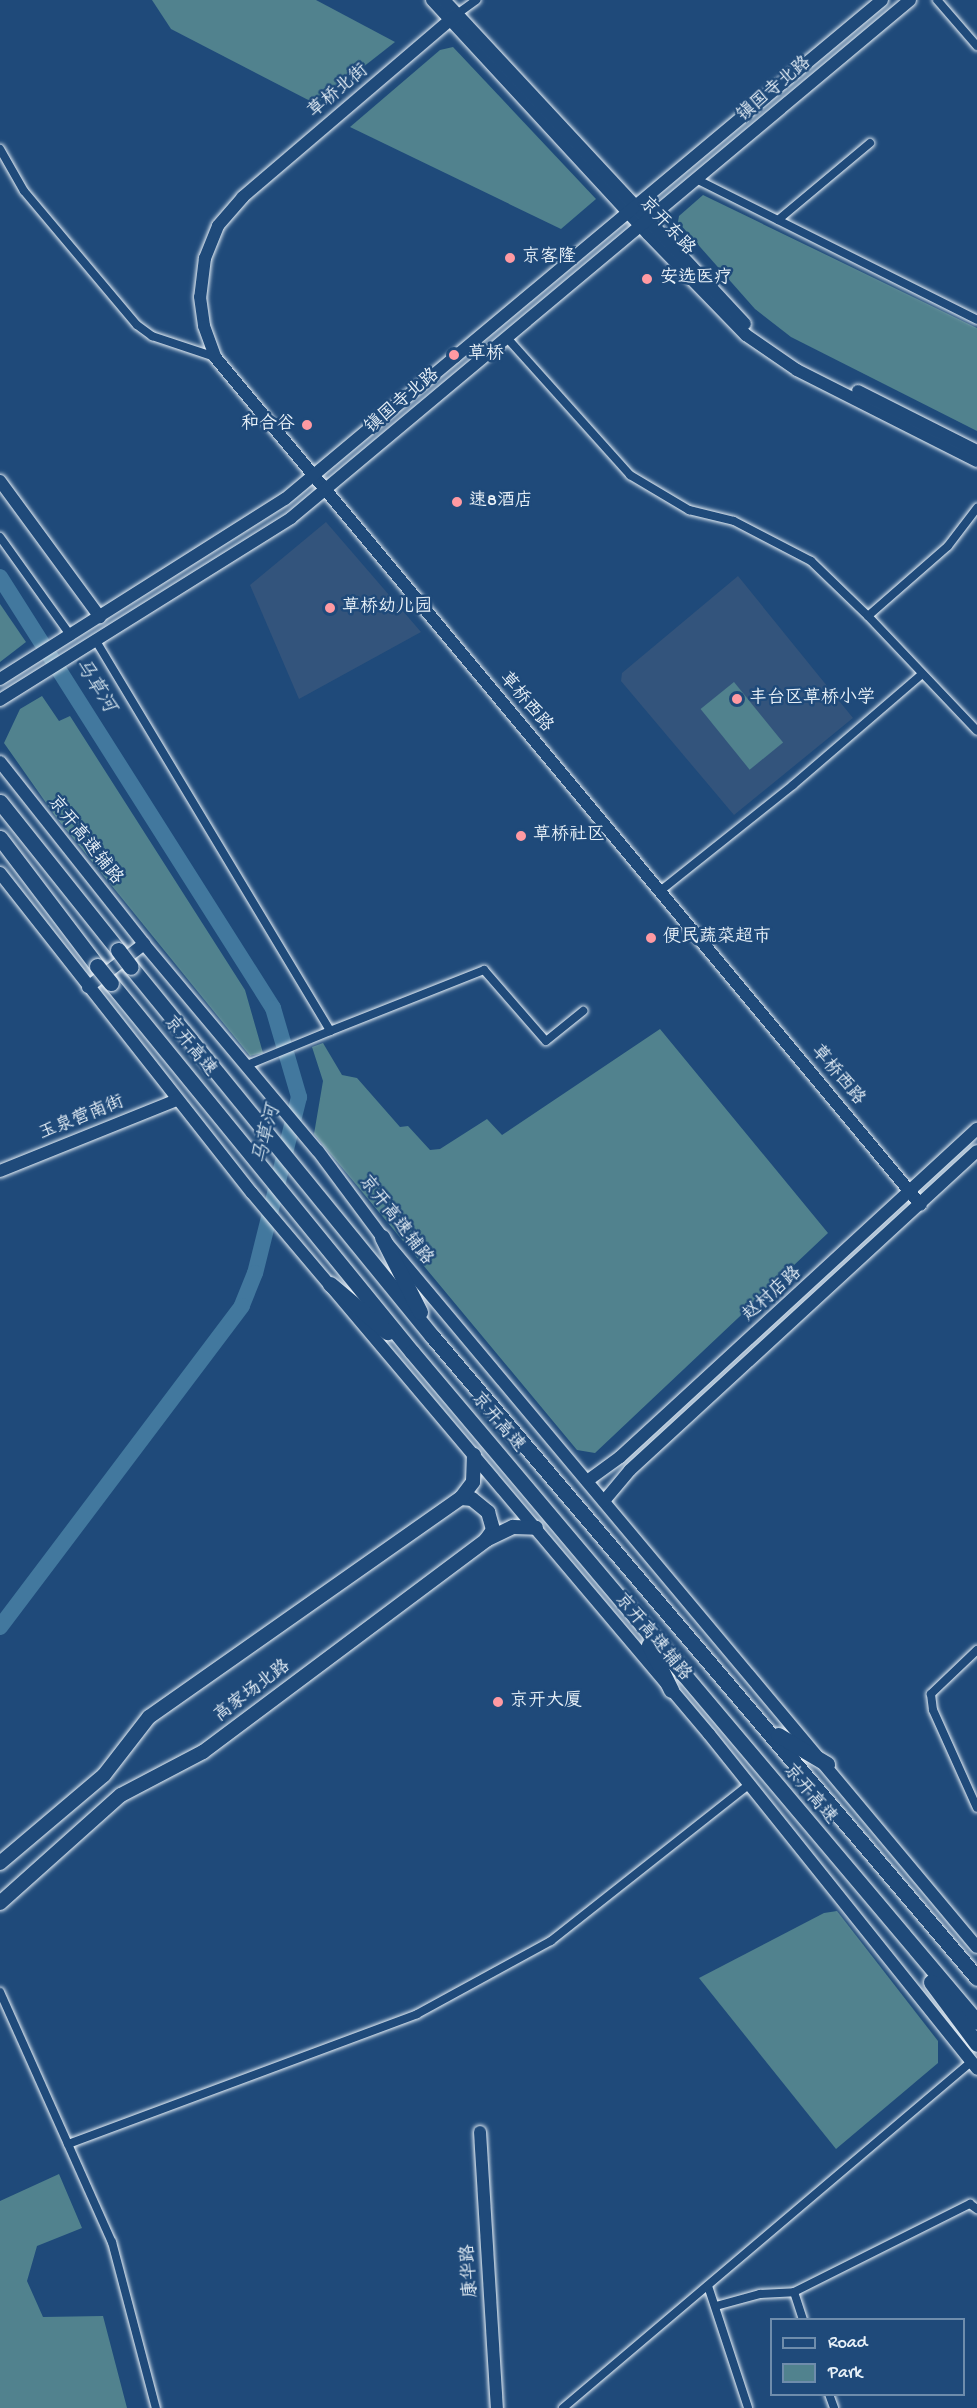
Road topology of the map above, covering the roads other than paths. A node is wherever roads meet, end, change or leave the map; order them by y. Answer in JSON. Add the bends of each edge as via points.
{"nodes":[{"id":1,"x":432,"y":0,"type":"edge"},
{"id":2,"x":444,"y":0,"type":"edge"},
{"id":3,"x":476,"y":0,"type":"edge"},
{"id":4,"x":882,"y":0,"type":"edge"},
{"id":5,"x":910,"y":0,"type":"edge"},
{"id":6,"x":938,"y":0,"type":"edge"},
{"id":7,"x":454,"y":17,"type":"junction"},
{"id":8,"x":977,"y":46,"type":"edge"},
{"id":9,"x":870,"y":143,"type":"dead end"},
{"id":10,"x":0,"y":148,"type":"edge"},
{"id":11,"x":696,"y":179,"type":"junction"},
{"id":12,"x":243,"y":197,"type":"joint"},
{"id":13,"x":632,"y":209,"type":"junction"},
{"id":14,"x":778,"y":220,"type":"junction"},
{"id":15,"x":644,"y":222,"type":"junction"},
{"id":16,"x":977,"y":320,"type":"edge"},
{"id":17,"x":508,"y":339,"type":"junction"},
{"id":18,"x":215,"y":357,"type":"junction"},
{"id":19,"x":977,"y":451,"type":"edge"},
{"id":20,"x":977,"y":461,"type":"edge"},
{"id":21,"x":312,"y":477,"type":"junction"},
{"id":22,"x":0,"y":481,"type":"edge"},
{"id":23,"x":324,"y":491,"type":"junction"},
{"id":24,"x":977,"y":508,"type":"edge"},
{"id":25,"x":0,"y":537,"type":"edge"},
{"id":26,"x":868,"y":616,"type":"junction"},
{"id":27,"x":100,"y":617,"type":"junction"},
{"id":28,"x":69,"y":638,"type":"junction"},
{"id":29,"x":96,"y":641,"type":"junction"},
{"id":30,"x":921,"y":675,"type":"junction"},
{"id":31,"x":0,"y":679,"type":"edge"},
{"id":32,"x":0,"y":700,"type":"edge"},
{"id":33,"x":977,"y":731,"type":"edge"},
{"id":34,"x":0,"y":762,"type":"edge"},
{"id":35,"x":0,"y":802,"type":"edge"},
{"id":36,"x":0,"y":838,"type":"edge"},
{"id":37,"x":0,"y":873,"type":"edge"},
{"id":38,"x":659,"y":892,"type":"junction"},
{"id":39,"x":144,"y":944,"type":"junction"},
{"id":40,"x":88,"y":987,"type":"junction"},
{"id":41,"x":583,"y":1011,"type":"dead end"},
{"id":42,"x":330,"y":1032,"type":"junction"},
{"id":43,"x":245,"y":1066,"type":"junction"},
{"id":44,"x":177,"y":1100,"type":"junction"},
{"id":45,"x":977,"y":1129,"type":"edge"},
{"id":46,"x":977,"y":1151,"type":"edge"},
{"id":47,"x":0,"y":1171,"type":"edge"},
{"id":48,"x":911,"y":1193,"type":"junction"},
{"id":49,"x":921,"y":1205,"type":"junction"},
{"id":50,"x":382,"y":1237,"type":"junction"},
{"id":51,"x":330,"y":1284,"type":"junction"},
{"id":52,"x":432,"y":1336,"type":"junction"},
{"id":53,"x":412,"y":1352,"type":"junction"},
{"id":54,"x":474,"y":1455,"type":"junction"},
{"id":55,"x":587,"y":1481,"type":"junction"},
{"id":56,"x":461,"y":1498,"type":"junction"},
{"id":57,"x":604,"y":1501,"type":"junction"},
{"id":58,"x":536,"y":1528,"type":"junction"},
{"id":59,"x":486,"y":1540,"type":"junction"},
{"id":60,"x":637,"y":1621,"type":"junction"},
{"id":61,"x":977,"y":1650,"type":"edge"},
{"id":62,"x":671,"y":1690,"type":"junction"},
{"id":63,"x":768,"y":1729,"type":"junction"},
{"id":64,"x":827,"y":1764,"type":"junction"},
{"id":65,"x":750,"y":1784,"type":"junction"},
{"id":66,"x":977,"y":1808,"type":"edge"},
{"id":67,"x":0,"y":1863,"type":"edge"},
{"id":68,"x":0,"y":1903,"type":"edge"},
{"id":69,"x":893,"y":1925,"type":"junction"},
{"id":70,"x":977,"y":1947,"type":"edge"},
{"id":71,"x":977,"y":1978,"type":"edge"},
{"id":72,"x":0,"y":1992,"type":"edge"},
{"id":73,"x":977,"y":2022,"type":"edge"},
{"id":74,"x":977,"y":2044,"type":"edge"},
{"id":75,"x":974,"y":2066,"type":"edge"},
{"id":76,"x":480,"y":2132,"type":"dead end"},
{"id":77,"x":68,"y":2144,"type":"junction"},
{"id":78,"x":977,"y":2209,"type":"edge"},
{"id":79,"x":708,"y":2286,"type":"junction"},
{"id":80,"x":794,"y":2292,"type":"junction"},
{"id":81,"x":716,"y":2306,"type":"junction"},
{"id":82,"x":803,"y":2318,"type":"edge"},
{"id":83,"x":156,"y":2408,"type":"edge"},
{"id":84,"x":497,"y":2408,"type":"edge"},
{"id":85,"x":563,"y":2408,"type":"edge"},
{"id":86,"x":748,"y":2408,"type":"edge"}],
"edges":[{"from":1,"to":7,"type":"street","name":"京开东路"},
{"from":2,"to":7,"type":"street","name":"京开东路"},
{"from":3,"to":7,"type":"street"},
{"from":4,"to":13,"type":"street","name":"镇国寺北路"},
{"from":5,"to":11,"type":"street","name":"镇国寺北路"},
{"from":6,"to":8,"type":"street"},
{"from":7,"to":12,"type":"street","name":"草桥北街"},
{"from":7,"to":13,"type":"street","name":"京开东路"},
{"from":9,"to":14,"type":"street"},
{"from":10,"to":18,"type":"street","via":[[24,191],[137,325],[152,336]]},
{"from":11,"to":14,"type":"street"},
{"from":11,"to":15,"type":"street","name":"镇国寺北路"},
{"from":12,"to":18,"type":"street","name":"草桥西路","via":[[218,226],[205,258],[200,297],[204,326]]},
{"from":13,"to":15,"type":"street","name":"京开东路"},
{"from":13,"to":21,"type":"street","name":"镇国寺北路"},
{"from":14,"to":16,"type":"street"},
{"from":15,"to":17,"type":"street","name":"镇国寺北路"},
{"from":15,"to":19,"type":"street","name":"京开东路","via":[[748,326],[783,353]]},
{"from":15,"to":20,"type":"street","name":"京开东路","via":[[723,313],[765,350]]},
{"from":17,"to":23,"type":"street","name":"镇国寺北路"},
{"from":17,"to":26,"type":"street","via":[[630,476],[688,510],[734,521],[811,561]]},
{"from":18,"to":21,"type":"street","name":"草桥西路"},
{"from":21,"to":23,"type":"street","name":"草桥西路"},
{"from":21,"to":27,"type":"street","name":"镇国寺北路","via":[[263,515]]},
{"from":22,"to":27,"type":"street"},
{"from":23,"to":29,"type":"street","name":"镇国寺北路","via":[[291,518]]},
{"from":23,"to":38,"type":"street","name":"草桥西路"},
{"from":24,"to":26,"type":"street","via":[[948,546]]},
{"from":25,"to":28,"type":"street"},
{"from":26,"to":30,"type":"street"},
{"from":27,"to":28,"type":"street","name":"镇国寺北路"},
{"from":28,"to":31,"type":"street","name":"镇国寺北路"},
{"from":29,"to":32,"type":"street","name":"镇国寺北路"},
{"from":29,"to":42,"type":"street"},
{"from":30,"to":33,"type":"street"},
{"from":30,"to":38,"type":"street","via":[[793,785]]},
{"from":34,"to":39,"type":"street","name":"京开高速辅路"},
{"from":35,"to":52,"type":"highway","name":"京开高速","bridge":true},
{"from":36,"to":53,"type":"highway","name":"京开高速","bridge":true,"via":[[111,983]]},
{"from":37,"to":40,"type":"street"},
{"from":38,"to":48,"type":"street","name":"草桥西路"},
{"from":39,"to":40,"type":"street"},
{"from":39,"to":43,"type":"street","name":"京开高速辅路"},
{"from":40,"to":44,"type":"street"},
{"from":41,"to":42,"type":"street","via":[[546,1041],[484,969]]},
{"from":42,"to":43,"type":"street"},
{"from":43,"to":50,"type":"street","name":"京开高速辅路","via":[[318,1151]]},
{"from":44,"to":47,"type":"street","name":"玉泉营南街"},
{"from":44,"to":51,"type":"street","name":"京开高速辅路"},
{"from":45,"to":48,"type":"street","name":"赵村店路"},
{"from":46,"to":49,"type":"street","name":"赵村店路"},
{"from":48,"to":49,"type":"street","name":"草桥西路"},
{"from":48,"to":55,"type":"street","name":"赵村店路","via":[[620,1457]]},
{"from":49,"to":57,"type":"street","name":"赵村店路","via":[[630,1470]]},
{"from":50,"to":52,"type":"highway"},
{"from":50,"to":55,"type":"street","name":"京开高速辅路"},
{"from":51,"to":53,"type":"highway"},
{"from":51,"to":54,"type":"street","name":"京开高速辅路"},
{"from":52,"to":63,"type":"highway","name":"京开高速"},
{"from":53,"to":60,"type":"highway","name":"京开高速"},
{"from":54,"to":56,"type":"main road","via":[[472,1482]]},
{"from":54,"to":58,"type":"street","name":"京开高速辅路"},
{"from":55,"to":57,"type":"street","name":"京开高速辅路"},
{"from":56,"to":59,"type":"main road","via":[[472,1498],[488,1512],[493,1530]]},
{"from":56,"to":67,"type":"main road","via":[[148,1717],[104,1775]]},
{"from":57,"to":64,"type":"street","name":"京开高速辅路"},
{"from":58,"to":59,"type":"main road","name":"高家场北路","via":[[513,1527]]},
{"from":58,"to":62,"type":"street","name":"京开高速辅路"},
{"from":59,"to":68,"type":"main road","name":"高家场北路","via":[[203,1752],[121,1795]]},
{"from":60,"to":62,"type":"highway"},
{"from":60,"to":69,"type":"highway","name":"京开高速"},
{"from":61,"to":66,"type":"street","via":[[939,1682],[931,1694],[933,1710]]},
{"from":62,"to":65,"type":"street","name":"京开高速辅路"},
{"from":63,"to":64,"type":"highway"},
{"from":63,"to":71,"type":"highway","name":"京开高速"},
{"from":64,"to":70,"type":"street","name":"京开高速辅路"},
{"from":65,"to":75,"type":"street","name":"京开高速辅路"},
{"from":65,"to":77,"type":"street","via":[[551,1941],[417,2014]]},
{"from":69,"to":73,"type":"highway","name":"京开高速"},
{"from":69,"to":74,"type":"highway"},
{"from":72,"to":77,"type":"street"},
{"from":75,"to":79,"type":"street"},
{"from":76,"to":84,"type":"street","name":"康华路"},
{"from":77,"to":83,"type":"street","via":[[112,2241]]},
{"from":78,"to":80,"type":"street","via":[[970,2204]]},
{"from":79,"to":81,"type":"street"},
{"from":79,"to":85,"type":"street"},
{"from":80,"to":81,"type":"street","via":[[760,2294]]},
{"from":80,"to":82,"type":"street"},
{"from":81,"to":86,"type":"street"}]}
